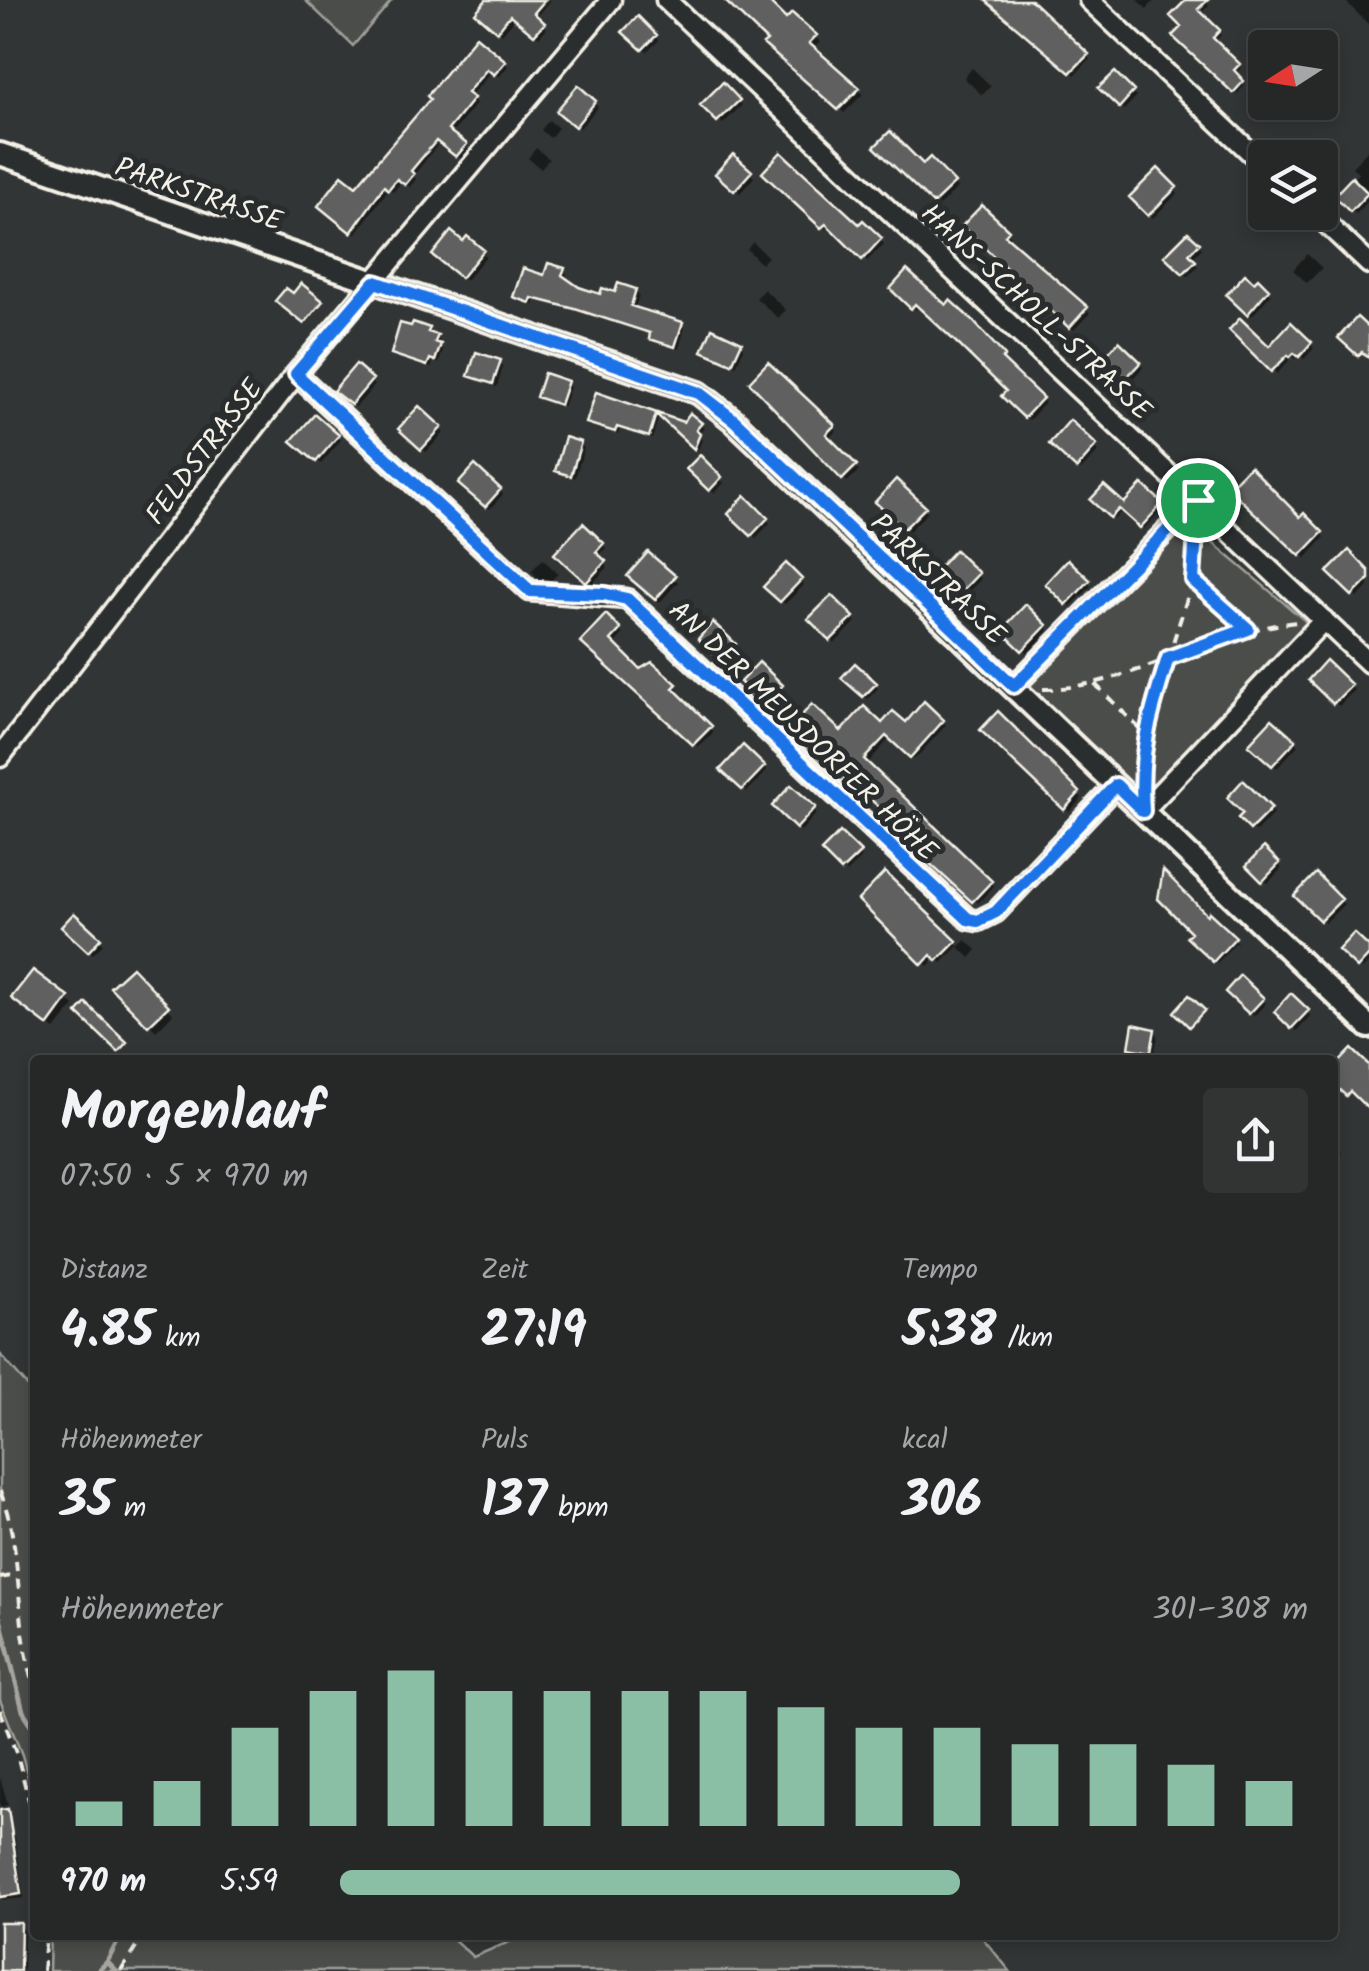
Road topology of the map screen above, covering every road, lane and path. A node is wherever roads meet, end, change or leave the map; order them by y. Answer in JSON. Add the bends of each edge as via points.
{"nodes":[{"id":1,"x":611,"y":0,"type":"edge"},
{"id":2,"x":666,"y":0,"type":"edge"},
{"id":3,"x":1089,"y":0,"type":"edge"},
{"id":4,"x":1248,"y":150,"type":"edge"},
{"id":5,"x":0,"y":154,"type":"edge"},
{"id":6,"x":1333,"y":230,"type":"edge"},
{"id":7,"x":1369,"y":264,"type":"edge"},
{"id":8,"x":375,"y":282,"type":"junction"},
{"id":9,"x":296,"y":374,"type":"junction"},
{"id":10,"x":1198,"y":500,"type":"junction"},
{"id":11,"x":1193,"y":580,"type":"junction"},
{"id":12,"x":1324,"y":620,"type":"junction"},
{"id":13,"x":1248,"y":629,"type":"junction"},
{"id":14,"x":1168,"y":658,"type":"junction"},
{"id":15,"x":1369,"y":663,"type":"edge"},
{"id":16,"x":1096,"y":684,"type":"junction"},
{"id":17,"x":1014,"y":686,"type":"junction"},
{"id":18,"x":1144,"y":733,"type":"junction"},
{"id":19,"x":0,"y":757,"type":"edge"},
{"id":20,"x":1116,"y":785,"type":"junction"},
{"id":21,"x":1143,"y":811,"type":"junction"},
{"id":22,"x":1369,"y":1027,"type":"edge"},
{"id":23,"x":0,"y":1491,"type":"edge"},
{"id":24,"x":17,"y":1575,"type":"junction"},
{"id":25,"x":1,"y":1578,"type":"edge"},
{"id":26,"x":30,"y":1668,"type":"edge"},
{"id":27,"x":0,"y":1710,"type":"edge"},
{"id":28,"x":30,"y":1805,"type":"edge"},
{"id":29,"x":46,"y":1940,"type":"edge"},
{"id":30,"x":141,"y":1940,"type":"edge"},
{"id":31,"x":43,"y":1971,"type":"edge"},
{"id":32,"x":121,"y":1971,"type":"edge"}],
"edges":[{"from":1,"to":8,"type":"street","name":"FELDSTRASSE"},
{"from":2,"to":10,"type":"street","name":"HANS-SCHOLL-STRASSE"},
{"from":3,"to":4,"type":"street"},
{"from":5,"to":8,"type":"street","name":"PARKSTRASSE"},
{"from":6,"to":7,"type":"street"},
{"from":8,"to":9,"type":"street","name":"FELDSTRASSE"},
{"from":8,"to":17,"type":"street","name":"PARKSTRASSE","via":[[699,393]]},
{"from":9,"to":19,"type":"street","name":"FELDSTRASSE"},
{"from":9,"to":20,"type":"street","name":"AN DER MEUSDORFER HÖHE","via":[[530,591],[627,599],[968,919],[996,912]]},
{"from":10,"to":11,"type":"path"},
{"from":10,"to":12,"type":"street","name":"HANS-SCHOLL-STRASSE"},
{"from":10,"to":17,"type":"street"},
{"from":11,"to":13,"type":"path"},
{"from":11,"to":14,"type":"path"},
{"from":12,"to":13,"type":"path"},
{"from":12,"to":15,"type":"street","name":"HANS-SCHOLL-STRASSE"},
{"from":12,"to":21,"type":"street"},
{"from":13,"to":14,"type":"path"},
{"from":14,"to":16,"type":"path"},
{"from":14,"to":18,"type":"path"},
{"from":16,"to":17,"type":"path"},
{"from":16,"to":18,"type":"path"},
{"from":17,"to":20,"type":"street","name":"PARKSTRASSE"},
{"from":18,"to":21,"type":"path"},
{"from":20,"to":21,"type":"street","name":"PARKSTRASSE"},
{"from":21,"to":22,"type":"street","name":"PARKSTRASSE"},
{"from":23,"to":24,"type":"path","via":[[16,1543]]},
{"from":24,"to":25,"type":"path"},
{"from":24,"to":26,"type":"path"},
{"from":27,"to":28,"type":"path"},
{"from":29,"to":31,"type":"path"},
{"from":30,"to":32,"type":"path"}]}
